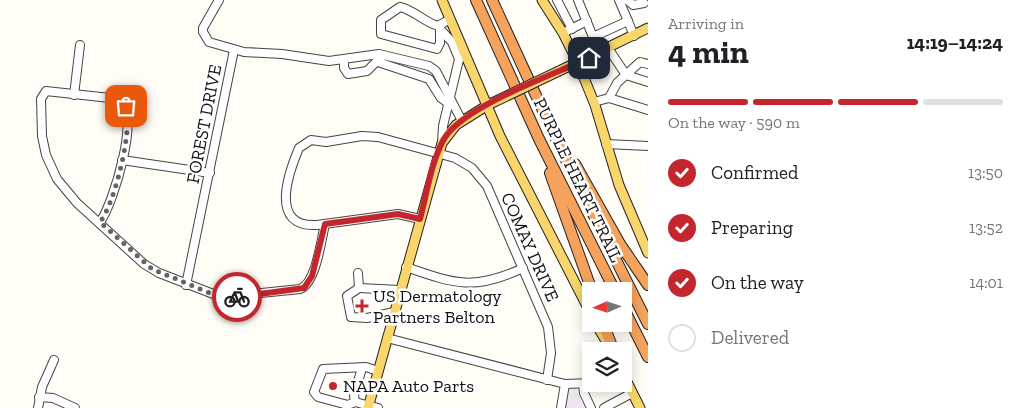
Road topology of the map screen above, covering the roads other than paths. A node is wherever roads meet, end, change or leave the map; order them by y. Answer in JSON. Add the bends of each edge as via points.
{"nodes":[{"id":1,"x":219,"y":0,"type":"edge"},
{"id":2,"x":442,"y":0,"type":"edge"},
{"id":3,"x":476,"y":0,"type":"edge"},
{"id":4,"x":492,"y":0,"type":"edge"},
{"id":5,"x":556,"y":0,"type":"edge"},
{"id":6,"x":578,"y":0,"type":"edge"},
{"id":7,"x":620,"y":0,"type":"edge"},
{"id":8,"x":627,"y":0,"type":"edge"},
{"id":9,"x":544,"y":1,"type":"edge"},
{"id":10,"x":645,"y":1,"type":"edge"},
{"id":11,"x":648,"y":12,"type":"edge"},
{"id":12,"x":450,"y":19,"type":"junction"},
{"id":13,"x":587,"y":21,"type":"junction"},
{"id":14,"x":628,"y":21,"type":"junction"},
{"id":15,"x":440,"y":27,"type":"junction"},
{"id":16,"x":648,"y":28,"type":"edge"},
{"id":17,"x":568,"y":31,"type":"junction"},
{"id":18,"x":634,"y":36,"type":"junction"},
{"id":19,"x":593,"y":37,"type":"junction"},
{"id":20,"x":80,"y":45,"type":"dead end"},
{"id":21,"x":462,"y":47,"type":"junction"},
{"id":22,"x":234,"y":50,"type":"junction"},
{"id":23,"x":604,"y":50,"type":"junction"},
{"id":24,"x":380,"y":58,"type":"junction"},
{"id":25,"x":459,"y":59,"type":"junction"},
{"id":26,"x":344,"y":60,"type":"junction"},
{"id":27,"x":578,"y":63,"type":"junction"},
{"id":28,"x":648,"y":64,"type":"edge"},
{"id":29,"x":626,"y":75,"type":"junction"},
{"id":30,"x":648,"y":82,"type":"edge"},
{"id":31,"x":74,"y":94,"type":"junction"},
{"id":32,"x":609,"y":98,"type":"junction"},
{"id":33,"x":449,"y":100,"type":"junction"},
{"id":34,"x":594,"y":102,"type":"junction"},
{"id":35,"x":489,"y":104,"type":"junction"},
{"id":36,"x":648,"y":110,"type":"edge"},
{"id":37,"x":546,"y":115,"type":"junction"},
{"id":38,"x":462,"y":121,"type":"junction"},
{"id":39,"x":539,"y":139,"type":"junction"},
{"id":40,"x":442,"y":143,"type":"junction"},
{"id":41,"x":606,"y":144,"type":"junction"},
{"id":42,"x":648,"y":146,"type":"edge"},
{"id":43,"x":438,"y":153,"type":"junction"},
{"id":44,"x":122,"y":160,"type":"junction"},
{"id":45,"x":210,"y":173,"type":"junction"},
{"id":46,"x":420,"y":219,"type":"junction"},
{"id":47,"x":100,"y":222,"type":"junction"},
{"id":48,"x":325,"y":224,"type":"junction"},
{"id":49,"x":646,"y":245,"type":"edge"},
{"id":50,"x":648,"y":253,"type":"edge"},
{"id":51,"x":406,"y":268,"type":"junction"},
{"id":52,"x":523,"y":268,"type":"junction"},
{"id":53,"x":358,"y":273,"type":"dead end"},
{"id":54,"x":589,"y":282,"type":"edge"},
{"id":55,"x":610,"y":282,"type":"edge"},
{"id":56,"x":186,"y":284,"type":"junction"},
{"id":57,"x":648,"y":285,"type":"edge"},
{"id":58,"x":359,"y":288,"type":"junction"},
{"id":59,"x":400,"y":290,"type":"junction"},
{"id":60,"x":582,"y":297,"type":"edge"},
{"id":61,"x":394,"y":312,"type":"junction"},
{"id":62,"x":648,"y":324,"type":"edge"},
{"id":63,"x":632,"y":325,"type":"edge"},
{"id":64,"x":387,"y":338,"type":"junction"},
{"id":65,"x":648,"y":357,"type":"edge"},
{"id":66,"x":54,"y":360,"type":"dead end"},
{"id":67,"x":362,"y":368,"type":"junction"},
{"id":68,"x":378,"y":371,"type":"junction"},
{"id":69,"x":547,"y":380,"type":"junction"},
{"id":70,"x":566,"y":384,"type":"junction"},
{"id":71,"x":582,"y":384,"type":"edge"},
{"id":72,"x":585,"y":392,"type":"edge"},
{"id":73,"x":632,"y":393,"type":"joint"},
{"id":74,"x":39,"y":397,"type":"junction"},
{"id":75,"x":355,"y":402,"type":"junction"},
{"id":76,"x":371,"y":407,"type":"edge"},
{"id":77,"x":38,"y":408,"type":"edge"},
{"id":78,"x":75,"y":408,"type":"edge"},
{"id":79,"x":561,"y":408,"type":"edge"},
{"id":80,"x":591,"y":408,"type":"edge"},
{"id":81,"x":604,"y":408,"type":"edge"},
{"id":82,"x":640,"y":408,"type":"edge"}],
"edges":[{"from":1,"to":22,"type":"street","via":[[205,22],[203,32],[209,42]]},
{"from":2,"to":12,"type":"main road"},
{"from":3,"to":39,"type":"highway","name":"PURPLE HEART TRAIL"},
{"from":4,"to":37,"type":"highway","name":"PURPLE HEART TRAIL"},
{"from":5,"to":17,"type":"street"},
{"from":6,"to":13,"type":"street"},
{"from":7,"to":14,"type":"street"},
{"from":8,"to":10,"type":"street","via":[[634,4]]},
{"from":9,"to":17,"type":"main road"},
{"from":10,"to":11,"type":"street"},
{"from":12,"to":15,"type":"street"},
{"from":12,"to":21,"type":"main road"},
{"from":13,"to":17,"type":"street"},
{"from":13,"to":19,"type":"street"},
{"from":14,"to":18,"type":"street"},
{"from":14,"to":19,"type":"street"},
{"from":15,"to":15,"type":"street","via":[[400,7],[381,20],[380,27],[384,36],[437,50]]},
{"from":15,"to":25,"type":"street","via":[[452,42]]},
{"from":16,"to":18,"type":"main road"},
{"from":17,"to":27,"type":"main road"},
{"from":18,"to":23,"type":"main road"},
{"from":19,"to":23,"type":"street"},
{"from":20,"to":31,"type":"street"},
{"from":21,"to":25,"type":"street"},
{"from":21,"to":35,"type":"main road"},
{"from":22,"to":26,"type":"street","name":"FOREST DRIVE"},
{"from":22,"to":45,"type":"street","name":"FOREST DRIVE"},
{"from":23,"to":27,"type":"main road"},
{"from":23,"to":29,"type":"street"},
{"from":24,"to":26,"type":"street","name":"FOREST DRIVE","via":[[370,54]]},
{"from":24,"to":26,"type":"street","via":[[362,73],[348,74]]},
{"from":24,"to":33,"type":"street","via":[[385,65],[429,79],[441,98]]},
{"from":24,"to":33,"type":"street","name":"FOREST DRIVE","via":[[433,68]]},
{"from":25,"to":33,"type":"street"},
{"from":27,"to":34,"type":"main road"},
{"from":27,"to":35,"type":"main road","bridge":true},
{"from":28,"to":29,"type":"street","via":[[640,62]]},
{"from":29,"to":30,"type":"street"},
{"from":29,"to":32,"type":"street"},
{"from":31,"to":44,"type":"street","via":[[122,100],[128,121]]},
{"from":31,"to":47,"type":"street","via":[[53,90],[44,92],[41,123],[46,155],[63,188]]},
{"from":32,"to":34,"type":"street"},
{"from":32,"to":36,"type":"street"},
{"from":33,"to":38,"type":"street","name":"FOREST DRIVE"},
{"from":33,"to":40,"type":"street"},
{"from":34,"to":41,"type":"main road"},
{"from":35,"to":38,"type":"main road"},
{"from":35,"to":60,"type":"main road","via":[[511,160]]},
{"from":37,"to":57,"type":"highway","via":[[620,244]]},
{"from":37,"to":62,"type":"highway","name":"PURPLE HEART TRAIL"},
{"from":38,"to":40,"type":"main road"},
{"from":39,"to":54,"type":"highway"},
{"from":39,"to":55,"type":"highway","name":"PURPLE HEART TRAIL"},
{"from":40,"to":43,"type":"main road"},
{"from":41,"to":42,"type":"street"},
{"from":41,"to":49,"type":"main road","via":[[622,192]]},
{"from":43,"to":46,"type":"main road"},
{"from":43,"to":48,"type":"street","name":"COMAY DRIVE","via":[[370,136],[326,142],[305,141],[299,148],[290,176],[286,209],[303,225]]},
{"from":43,"to":52,"type":"street","name":"COMAY DRIVE","via":[[464,162],[480,175]]},
{"from":44,"to":45,"type":"street"},
{"from":44,"to":47,"type":"street","via":[[108,210]]},
{"from":45,"to":56,"type":"street","name":"FOREST DRIVE"},
{"from":46,"to":48,"type":"street","name":"COMAY DRIVE","via":[[398,214]]},
{"from":46,"to":51,"type":"main road"},
{"from":47,"to":56,"type":"street","via":[[152,269]]},
{"from":48,"to":56,"type":"street","via":[[312,276],[304,288],[228,298]]},
{"from":49,"to":50,"type":"main road"},
{"from":51,"to":52,"type":"street","via":[[468,284],[486,282]]},
{"from":51,"to":59,"type":"main road"},
{"from":52,"to":69,"type":"street","name":"COMAY DRIVE","via":[[551,340]]},
{"from":53,"to":58,"type":"street"},
{"from":58,"to":59,"type":"street"},
{"from":58,"to":61,"type":"street","via":[[347,296],[351,316],[367,318]]},
{"from":59,"to":61,"type":"main road"},
{"from":61,"to":64,"type":"main road"},
{"from":63,"to":65,"type":"highway"},
{"from":64,"to":68,"type":"main road"},
{"from":64,"to":69,"type":"street"},
{"from":66,"to":74,"type":"street"},
{"from":67,"to":68,"type":"street"},
{"from":67,"to":75,"type":"street"},
{"from":67,"to":75,"type":"street","via":[[323,369],[314,392],[318,397],[348,405]]},
{"from":68,"to":76,"type":"main road"},
{"from":69,"to":70,"type":"street"},
{"from":70,"to":71,"type":"street"},
{"from":70,"to":79,"type":"street"},
{"from":72,"to":80,"type":"street"},
{"from":73,"to":81,"type":"street"},
{"from":73,"to":82,"type":"main road"},
{"from":74,"to":77,"type":"street"},
{"from":74,"to":78,"type":"street","via":[[54,398]]},
{"from":75,"to":76,"type":"street"}]}
